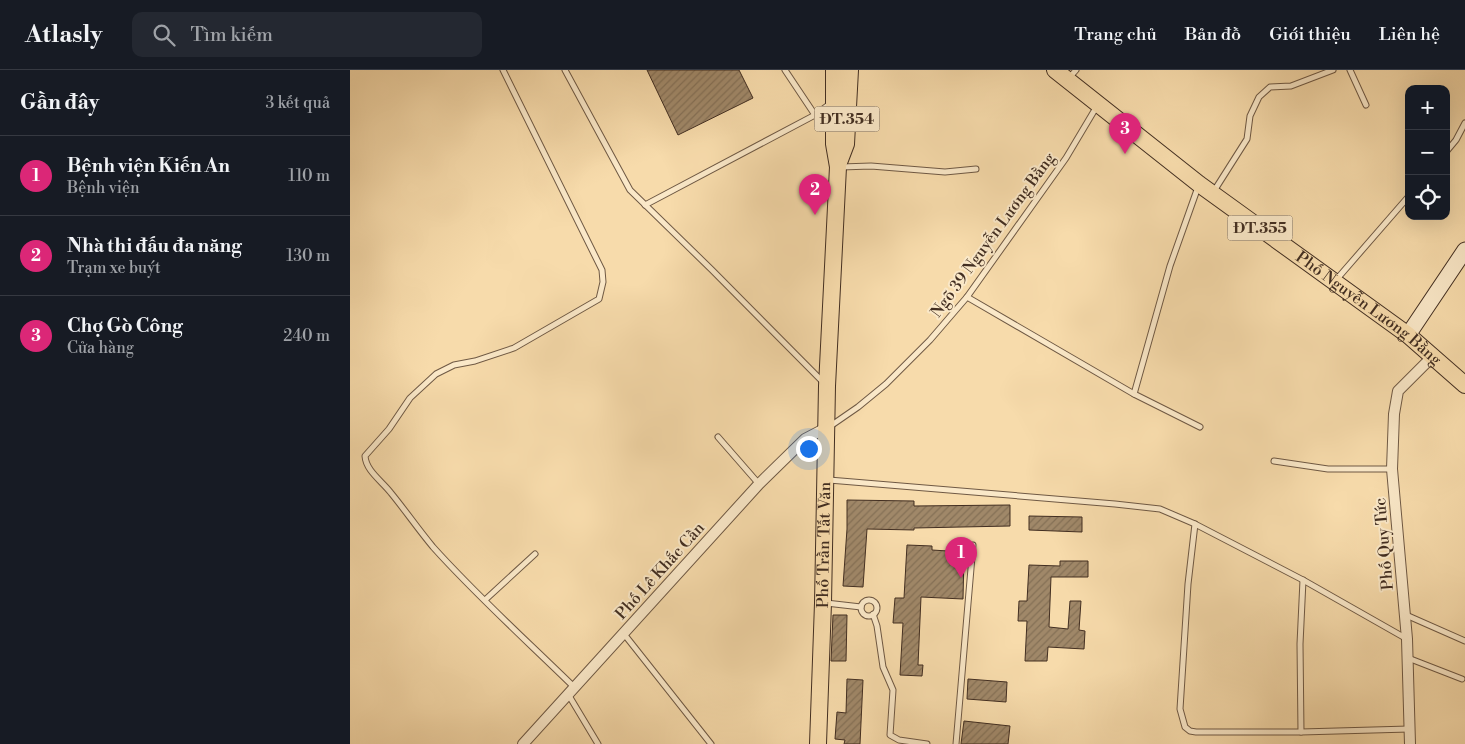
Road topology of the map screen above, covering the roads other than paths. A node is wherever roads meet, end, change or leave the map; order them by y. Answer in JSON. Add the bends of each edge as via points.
{"nodes":[{"id":1,"x":503,"y":70,"type":"edge"},
{"id":2,"x":565,"y":70,"type":"edge"},
{"id":3,"x":785,"y":70,"type":"edge"},
{"id":4,"x":834,"y":70,"type":"edge"},
{"id":5,"x":850,"y":70,"type":"edge"},
{"id":6,"x":1333,"y":70,"type":"edge"},
{"id":7,"x":1350,"y":70,"type":"edge"},
{"id":8,"x":1067,"y":73,"type":"edge"},
{"id":9,"x":834,"y":100,"type":"junction"},
{"id":10,"x":1098,"y":104,"type":"junction"},
{"id":11,"x":1366,"y":105,"type":"dead end"},
{"id":12,"x":814,"y":115,"type":"junction"},
{"id":13,"x":1465,"y":123,"type":"edge"},
{"id":14,"x":1450,"y":147,"type":"edge"},
{"id":15,"x":838,"y":167,"type":"junction"},
{"id":16,"x":976,"y":170,"type":"dead end"},
{"id":17,"x":1206,"y":188,"type":"junction"},
{"id":18,"x":1405,"y":201,"type":"edge"},
{"id":19,"x":645,"y":205,"type":"junction"},
{"id":20,"x":1465,"y":250,"type":"edge"},
{"id":21,"x":1334,"y":282,"type":"junction"},
{"id":22,"x":967,"y":297,"type":"junction"},
{"id":23,"x":1408,"y":336,"type":"junction"},
{"id":24,"x":1433,"y":356,"type":"junction"},
{"id":25,"x":1465,"y":385,"type":"edge"},
{"id":26,"x":827,"y":386,"type":"junction"},
{"id":27,"x":1134,"y":394,"type":"junction"},
{"id":28,"x":1200,"y":427,"type":"dead end"},
{"id":29,"x":826,"y":428,"type":"junction"},
{"id":30,"x":718,"y":437,"type":"dead end"},
{"id":31,"x":1274,"y":461,"type":"dead end"},
{"id":32,"x":1392,"y":469,"type":"junction"},
{"id":33,"x":825,"y":480,"type":"junction"},
{"id":34,"x":759,"y":484,"type":"junction"},
{"id":35,"x":1195,"y":524,"type":"junction"},
{"id":36,"x":973,"y":545,"type":"dead end"},
{"id":37,"x":535,"y":554,"type":"dead end"},
{"id":38,"x":1302,"y":580,"type":"junction"},
{"id":39,"x":484,"y":600,"type":"junction"},
{"id":40,"x":823,"y":603,"type":"junction"},
{"id":41,"x":861,"y":607,"type":"junction"},
{"id":42,"x":873,"y":614,"type":"junction"},
{"id":43,"x":1406,"y":615,"type":"junction"},
{"id":44,"x":624,"y":634,"type":"junction"},
{"id":45,"x":1407,"y":639,"type":"junction"},
{"id":46,"x":1465,"y":641,"type":"edge"},
{"id":47,"x":1408,"y":658,"type":"junction"},
{"id":48,"x":1462,"y":679,"type":"dead end"},
{"id":49,"x":571,"y":690,"type":"junction"},
{"id":50,"x":1409,"y":729,"type":"junction"},
{"id":51,"x":1301,"y":732,"type":"junction"},
{"id":52,"x":523,"y":744,"type":"edge"},
{"id":53,"x":598,"y":744,"type":"edge"},
{"id":54,"x":711,"y":744,"type":"edge"},
{"id":55,"x":818,"y":744,"type":"edge"},
{"id":56,"x":927,"y":744,"type":"edge"},
{"id":57,"x":956,"y":744,"type":"edge"},
{"id":58,"x":1410,"y":744,"type":"edge"}],
"edges":[{"from":1,"to":39,"type":"lane","via":[[602,270],[599,299],[514,348],[454,365],[436,374],[410,398],[365,456],[368,468],[433,546]]},
{"from":2,"to":19,"type":"lane","via":[[630,190]]},
{"from":3,"to":12,"type":"lane"},
{"from":4,"to":9,"type":"main road","name":"Phố Trần Tất Văn","number":"ĐT.354"},
{"from":5,"to":15,"type":"main road","name":"Phố Trần Tất Văn","number":"ĐT.354","via":[[846,144]]},
{"from":6,"to":17,"type":"lane","via":[[1291,86],[1270,87],[1259,97],[1250,116],[1247,139]]},
{"from":7,"to":11,"type":"lane"},
{"from":8,"to":10,"type":"main road","name":"Phố Nguyễn Lương Bằng","number":"ĐT.355"},
{"from":9,"to":12,"type":"lane"},
{"from":9,"to":15,"type":"main road","name":"Phố Trần Tất Văn","number":"ĐT.354","via":[[834,144]]},
{"from":10,"to":17,"type":"main road","name":"Phố Nguyễn Lương Bằng","number":"ĐT.355"},
{"from":10,"to":22,"type":"lane","name":"Ngõ 39 Nguyễn Lương Bằng","via":[[1066,158]]},
{"from":12,"to":19,"type":"lane"},
{"from":13,"to":14,"type":"lane"},
{"from":15,"to":16,"type":"lane","via":[[871,166],[945,172]]},
{"from":15,"to":26,"type":"main road","name":"Phố Trần Tất Văn","number":"ĐT.354"},
{"from":17,"to":21,"type":"main road","name":"Phố Nguyễn Lương Bằng","number":"ĐT.355"},
{"from":17,"to":27,"type":"lane","via":[[1170,266]]},
{"from":18,"to":21,"type":"lane"},
{"from":19,"to":26,"type":"lane"},
{"from":20,"to":23,"type":"street"},
{"from":21,"to":23,"type":"main road","name":"Phố Nguyễn Lương Bằng","number":"ĐT.355"},
{"from":22,"to":27,"type":"lane"},
{"from":22,"to":29,"type":"lane","name":"Ngõ 39 Nguyễn Lương Bằng","via":[[886,384]]},
{"from":23,"to":24,"type":"main road","name":"Phố Nguyễn Lương Bằng","number":"ĐT.355"},
{"from":24,"to":25,"type":"main road","name":"Phố Nguyễn Lương Bằng","number":"ĐT.355"},
{"from":24,"to":32,"type":"street","name":"Phố Quy Tức","via":[[1398,391]]},
{"from":26,"to":29,"type":"main road","name":"Phố Trần Tất Văn","number":"ĐT.354"},
{"from":27,"to":28,"type":"lane"},
{"from":29,"to":33,"type":"main road","name":"Phố Trần Tất Văn","number":"ĐT.354"},
{"from":29,"to":34,"type":"street","name":"Phố Lê Khắc Cần","via":[[805,439]]},
{"from":30,"to":34,"type":"lane"},
{"from":31,"to":32,"type":"lane","via":[[1328,469]]},
{"from":32,"to":43,"type":"street","name":"Phố Quy Tức"},
{"from":33,"to":35,"type":"lane","via":[[1160,509]]},
{"from":33,"to":40,"type":"main road","name":"Phố Trần Tất Văn","number":"ĐT.354"},
{"from":34,"to":44,"type":"street","name":"Phố Lê Khắc Cần"},
{"from":35,"to":38,"type":"lane"},
{"from":35,"to":51,"type":"lane","via":[[1180,709],[1184,727],[1196,732]]},
{"from":36,"to":57,"type":"lane"},
{"from":37,"to":39,"type":"lane"},
{"from":38,"to":45,"type":"lane"},
{"from":38,"to":51,"type":"lane"},
{"from":39,"to":49,"type":"lane"},
{"from":40,"to":41,"type":"lane"},
{"from":40,"to":55,"type":"main road","name":"Phố Trần Tất Văn","number":"ĐT.354"},
{"from":41,"to":42,"type":"lane","via":[[866,615]]},
{"from":41,"to":42,"type":"lane","via":[[864,601],[874,602],[877,608]]},
{"from":42,"to":56,"type":"lane","via":[[883,666],[893,690],[890,735],[899,740]]},
{"from":43,"to":45,"type":"street","name":"Phố Quy Tức"},
{"from":43,"to":46,"type":"lane"},
{"from":44,"to":49,"type":"street","name":"Phố Lê Khắc Cần"},
{"from":44,"to":54,"type":"lane"},
{"from":45,"to":47,"type":"street","name":"Phố Quy Tức"},
{"from":47,"to":48,"type":"lane"},
{"from":47,"to":50,"type":"street","name":"Phố Quy Tức"},
{"from":49,"to":52,"type":"street","name":"Phố Lê Khắc Cần"},
{"from":49,"to":53,"type":"lane"},
{"from":50,"to":51,"type":"lane"},
{"from":50,"to":58,"type":"street","name":"Phố Quy Tức"}]}
